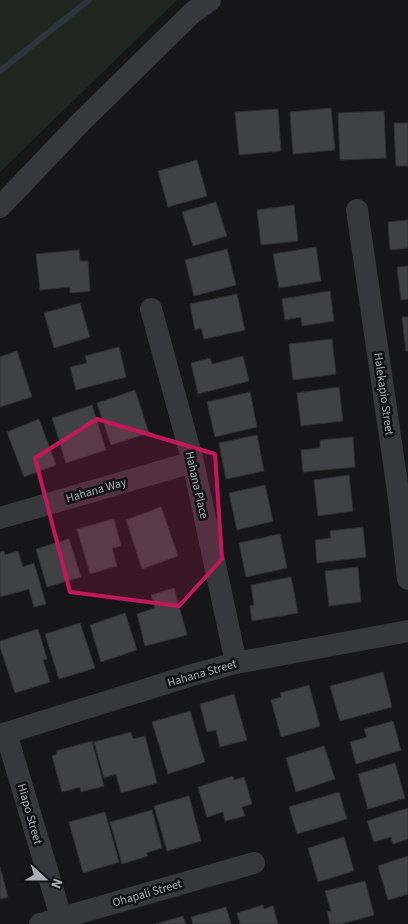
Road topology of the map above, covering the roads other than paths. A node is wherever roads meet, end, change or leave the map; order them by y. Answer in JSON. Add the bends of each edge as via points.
{"nodes":[{"id":1,"x":210,"y":0,"type":"edge"},
{"id":2,"x":0,"y":207,"type":"edge"},
{"id":3,"x":357,"y":210,"type":"dead end"},
{"id":4,"x":151,"y":308,"type":"dead end"},
{"id":5,"x":192,"y":462,"type":"junction"},
{"id":6,"x":0,"y":518,"type":"edge"},
{"id":7,"x":408,"y":579,"type":"edge"},
{"id":8,"x":408,"y":631,"type":"edge"},
{"id":9,"x":236,"y":663,"type":"junction"},
{"id":10,"x":3,"y":734,"type":"edge"},
{"id":11,"x":254,"y":863,"type":"dead end"},
{"id":12,"x":54,"y":922,"type":"edge"}],
"edges":[{"from":1,"to":2,"type":"street","via":[[192,13],[80,123]]},
{"from":3,"to":7,"type":"street","name":"Halekapio Street"},
{"from":4,"to":5,"type":"street","name":"Hahana Place"},
{"from":5,"to":6,"type":"street","name":"Hahana Way"},
{"from":5,"to":9,"type":"street","name":"Hahana Place"},
{"from":8,"to":9,"type":"street","name":"Hahana Street"},
{"from":9,"to":10,"type":"street","name":"Hahana Street"},
{"from":10,"to":12,"type":"street","name":"Hiapo Street"},
{"from":11,"to":12,"type":"street","name":"Ohapali Street"}]}
